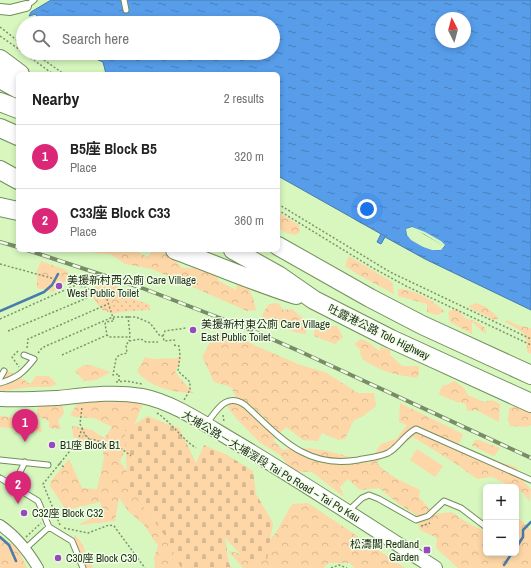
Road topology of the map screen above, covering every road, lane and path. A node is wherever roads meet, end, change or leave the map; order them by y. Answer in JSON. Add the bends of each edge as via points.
{"nodes":[{"id":1,"x":124,"y":0,"type":"edge"},
{"id":2,"x":30,"y":3,"type":"edge"},
{"id":3,"x":0,"y":9,"type":"edge"},
{"id":4,"x":126,"y":10,"type":"dead end"},
{"id":5,"x":0,"y":27,"type":"edge"},
{"id":6,"x":0,"y":36,"type":"edge"},
{"id":7,"x":16,"y":40,"type":"edge"},
{"id":8,"x":16,"y":47,"type":"edge"},
{"id":9,"x":0,"y":58,"type":"edge"},
{"id":10,"x":34,"y":60,"type":"edge"},
{"id":11,"x":44,"y":60,"type":"edge"},
{"id":12,"x":18,"y":72,"type":"edge"},
{"id":13,"x":50,"y":72,"type":"edge"},
{"id":14,"x":61,"y":72,"type":"edge"},
{"id":15,"x":0,"y":79,"type":"edge"},
{"id":16,"x":16,"y":88,"type":"edge"},
{"id":17,"x":0,"y":102,"type":"edge"},
{"id":18,"x":16,"y":108,"type":"edge"},
{"id":19,"x":0,"y":128,"type":"edge"},
{"id":20,"x":16,"y":135,"type":"edge"},
{"id":21,"x":0,"y":170,"type":"edge"},
{"id":22,"x":16,"y":179,"type":"edge"},
{"id":23,"x":280,"y":205,"type":"edge"},
{"id":24,"x":0,"y":207,"type":"edge"},
{"id":25,"x":16,"y":211,"type":"edge"},
{"id":26,"x":280,"y":211,"type":"edge"},
{"id":27,"x":280,"y":247,"type":"edge"},
{"id":28,"x":181,"y":252,"type":"edge"},
{"id":29,"x":237,"y":252,"type":"edge"},
{"id":30,"x":0,"y":264,"type":"edge"},
{"id":31,"x":55,"y":279,"type":"dead end"},
{"id":32,"x":94,"y":292,"type":"junction"},
{"id":33,"x":314,"y":300,"type":"junction"},
{"id":34,"x":108,"y":304,"type":"junction"},
{"id":35,"x":128,"y":316,"type":"junction"},
{"id":36,"x":112,"y":317,"type":"junction"},
{"id":37,"x":0,"y":319,"type":"edge"},
{"id":38,"x":186,"y":328,"type":"dead end"},
{"id":39,"x":8,"y":331,"type":"dead end"},
{"id":40,"x":107,"y":335,"type":"junction"},
{"id":41,"x":163,"y":336,"type":"junction"},
{"id":42,"x":130,"y":338,"type":"junction"},
{"id":43,"x":531,"y":339,"type":"edge"},
{"id":44,"x":175,"y":340,"type":"dead end"},
{"id":45,"x":129,"y":341,"type":"junction"},
{"id":46,"x":158,"y":342,"type":"dead end"},
{"id":47,"x":174,"y":345,"type":"dead end"},
{"id":48,"x":531,"y":345,"type":"edge"},
{"id":49,"x":27,"y":348,"type":"dead end"},
{"id":50,"x":24,"y":355,"type":"dead end"},
{"id":51,"x":62,"y":355,"type":"dead end"},
{"id":52,"x":36,"y":356,"type":"dead end"},
{"id":53,"x":16,"y":363,"type":"dead end"},
{"id":54,"x":19,"y":367,"type":"dead end"},
{"id":55,"x":4,"y":371,"type":"dead end"},
{"id":56,"x":531,"y":375,"type":"edge"},
{"id":57,"x":0,"y":378,"type":"edge"},
{"id":58,"x":119,"y":381,"type":"dead end"},
{"id":59,"x":0,"y":383,"type":"edge"},
{"id":60,"x":0,"y":399,"type":"edge"},
{"id":61,"x":184,"y":400,"type":"dead end"},
{"id":62,"x":531,"y":403,"type":"edge"},
{"id":63,"x":82,"y":404,"type":"dead end"},
{"id":64,"x":156,"y":412,"type":"dead end"},
{"id":65,"x":222,"y":413,"type":"dead end"},
{"id":66,"x":206,"y":424,"type":"junction"},
{"id":67,"x":225,"y":425,"type":"dead end"},
{"id":68,"x":82,"y":428,"type":"junction"},
{"id":69,"x":90,"y":440,"type":"junction"},
{"id":70,"x":97,"y":446,"type":"dead end"},
{"id":71,"x":196,"y":448,"type":"dead end"},
{"id":72,"x":131,"y":456,"type":"dead end"},
{"id":73,"x":0,"y":460,"type":"edge"},
{"id":74,"x":24,"y":462,"type":"junction"},
{"id":75,"x":60,"y":463,"type":"junction"},
{"id":76,"x":48,"y":465,"type":"dead end"},
{"id":77,"x":65,"y":468,"type":"dead end"},
{"id":78,"x":0,"y":478,"type":"edge"},
{"id":79,"x":531,"y":480,"type":"edge"},
{"id":80,"x":13,"y":486,"type":"junction"},
{"id":81,"x":347,"y":511,"type":"junction"},
{"id":82,"x":43,"y":521,"type":"dead end"},
{"id":83,"x":0,"y":525,"type":"edge"},
{"id":84,"x":483,"y":525,"type":"edge"},
{"id":85,"x":49,"y":527,"type":"junction"},
{"id":86,"x":25,"y":544,"type":"junction"},
{"id":87,"x":38,"y":568,"type":"edge"},
{"id":88,"x":83,"y":568,"type":"edge"},
{"id":89,"x":145,"y":568,"type":"edge"},
{"id":90,"x":331,"y":568,"type":"edge"},
{"id":91,"x":347,"y":568,"type":"edge"},
{"id":92,"x":435,"y":568,"type":"edge"}],
"edges":[{"from":1,"to":4,"type":"lane"},
{"from":2,"to":3,"type":"street","via":[[10,10]]},
{"from":5,"to":7,"type":"path"},
{"from":6,"to":8,"type":"path"},
{"from":9,"to":12,"type":"highway"},
{"from":10,"to":13,"type":"path"},
{"from":11,"to":14,"type":"path"},
{"from":15,"to":16,"type":"highway"},
{"from":17,"to":18,"type":"highway"},
{"from":19,"to":20,"type":"highway"},
{"from":21,"to":22,"type":"highway"},
{"from":23,"to":43,"type":"path","via":[[390,272]]},
{"from":24,"to":25,"type":"highway"},
{"from":26,"to":48,"type":"path","via":[[372,268]]},
{"from":27,"to":56,"type":"highway","via":[[370,298]]},
{"from":28,"to":33,"type":"highway","via":[[250,280]]},
{"from":29,"to":33,"type":"highway","name":"吐露港公路 Tolo Highway","via":[[278,275]]},
{"from":30,"to":31,"type":"path"},
{"from":32,"to":34,"type":"path","via":[[105,293]]},
{"from":32,"to":37,"type":"path","via":[[76,285]]},
{"from":32,"to":39,"type":"path","via":[[87,298]]},
{"from":33,"to":62,"type":"highway","name":"吐露港公路 Tolo Highway","via":[[390,339]]},
{"from":34,"to":36,"type":"path"},
{"from":34,"to":49,"type":"path","via":[[28,339]]},
{"from":35,"to":36,"type":"path"},
{"from":35,"to":41,"type":"path","via":[[136,316],[150,323],[160,336]]},
{"from":35,"to":42,"type":"path"},
{"from":36,"to":40,"type":"path","via":[[114,321],[105,324]]},
{"from":36,"to":52,"type":"path","via":[[42,348]]},
{"from":38,"to":41,"type":"path","via":[[165,331]]},
{"from":40,"to":42,"type":"path"},
{"from":40,"to":51,"type":"path"},
{"from":41,"to":44,"type":"path","via":[[164,340]]},
{"from":42,"to":45,"type":"path"},
{"from":45,"to":46,"type":"path","via":[[141,339],[146,342]]},
{"from":45,"to":58,"type":"path","via":[[126,345],[127,353],[119,355],[114,364],[113,375],[119,374]]},
{"from":47,"to":61,"type":"path","via":[[179,346],[178,371],[190,382],[190,390]]},
{"from":50,"to":59,"type":"lane","via":[[34,359],[13,380]]},
{"from":53,"to":54,"type":"path"},
{"from":55,"to":57,"type":"lane"},
{"from":60,"to":66,"type":"main road","name":"大埔公路－大埔滘段 Tai Po Road – Tai Po Kau","via":[[44,399],[104,394],[143,396],[162,402]]},
{"from":63,"to":68,"type":"path"},
{"from":64,"to":71,"type":"path"},
{"from":65,"to":67,"type":"path"},
{"from":66,"to":79,"type":"lane","via":[[223,404],[237,401],[245,405],[292,447],[307,455],[329,460],[352,461],[386,454],[396,449],[410,432],[416,429]]},
{"from":66,"to":81,"type":"main road","name":"大埔公路－大埔滘段 Tai Po Road – Tai Po Kau"},
{"from":68,"to":69,"type":"path"},
{"from":68,"to":75,"type":"path","via":[[78,441]]},
{"from":69,"to":70,"type":"path"},
{"from":69,"to":72,"type":"path","via":[[118,447]]},
{"from":73,"to":74,"type":"lane"},
{"from":74,"to":76,"type":"lane"},
{"from":74,"to":80,"type":"lane"},
{"from":75,"to":77,"type":"path"},
{"from":75,"to":89,"type":"path","via":[[43,484],[61,527],[88,533],[109,525],[114,526]]},
{"from":78,"to":80,"type":"lane"},
{"from":80,"to":85,"type":"lane","via":[[38,501]]},
{"from":81,"to":84,"type":"lane","via":[[369,495],[416,520],[428,516],[444,501],[461,508]]},
{"from":81,"to":92,"type":"main road","name":"大埔公路－大埔滘段 Tai Po Road – Tai Po Kau"},
{"from":82,"to":86,"type":"path"},
{"from":83,"to":86,"type":"street"},
{"from":85,"to":86,"type":"lane"},
{"from":85,"to":88,"type":"lane","via":[[72,541]]},
{"from":86,"to":87,"type":"street"},
{"from":90,"to":91,"type":"path","via":[[339,565]]}]}
